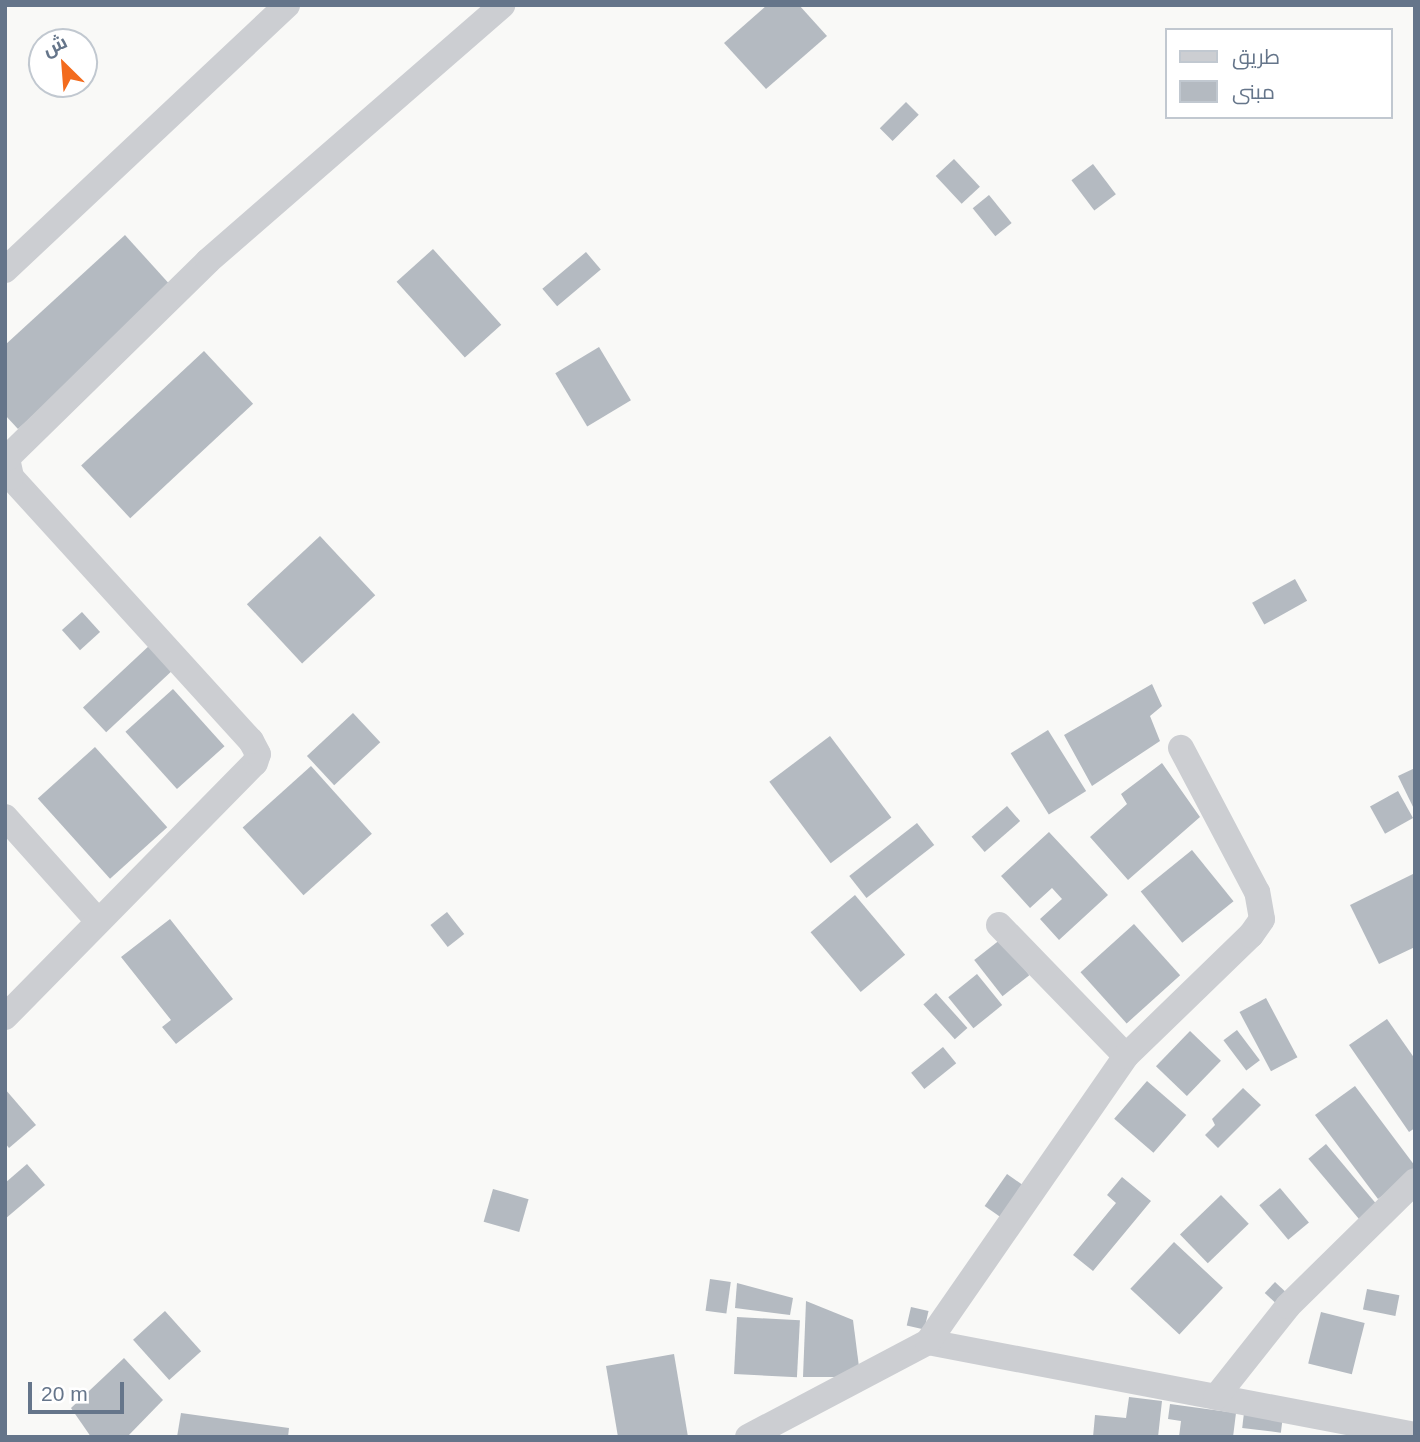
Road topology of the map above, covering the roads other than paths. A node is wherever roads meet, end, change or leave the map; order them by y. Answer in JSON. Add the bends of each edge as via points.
{"nodes":[{"id":1,"x":287,"y":5,"type":"edge"},
{"id":2,"x":502,"y":5,"type":"edge"},
{"id":3,"x":5,"y":270,"type":"edge"},
{"id":4,"x":1181,"y":748,"type":"dead end"},
{"id":5,"x":5,"y":817,"type":"edge"},
{"id":6,"x":97,"y":920,"type":"junction"},
{"id":7,"x":999,"y":925,"type":"dead end"},
{"id":8,"x":5,"y":1017,"type":"edge"},
{"id":9,"x":1126,"y":1056,"type":"junction"},
{"id":10,"x":1415,"y":1181,"type":"edge"},
{"id":11,"x":928,"y":1342,"type":"junction"},
{"id":12,"x":1216,"y":1397,"type":"junction"},
{"id":13,"x":1415,"y":1434,"type":"edge"},
{"id":14,"x":748,"y":1437,"type":"edge"}],
"edges":[{"from":1,"to":3,"type":"street"},
{"from":2,"to":6,"type":"street","via":[[208,261],[7,458],[11,477],[258,754],[255,763]]},
{"from":4,"to":9,"type":"street","via":[[1257,892],[1262,919]]},
{"from":5,"to":6,"type":"street"},
{"from":6,"to":8,"type":"street"},
{"from":7,"to":9,"type":"street"},
{"from":9,"to":11,"type":"street"},
{"from":10,"to":12,"type":"street","via":[[1288,1306]]},
{"from":11,"to":12,"type":"street"},
{"from":11,"to":14,"type":"street"},
{"from":12,"to":13,"type":"street"}]}
